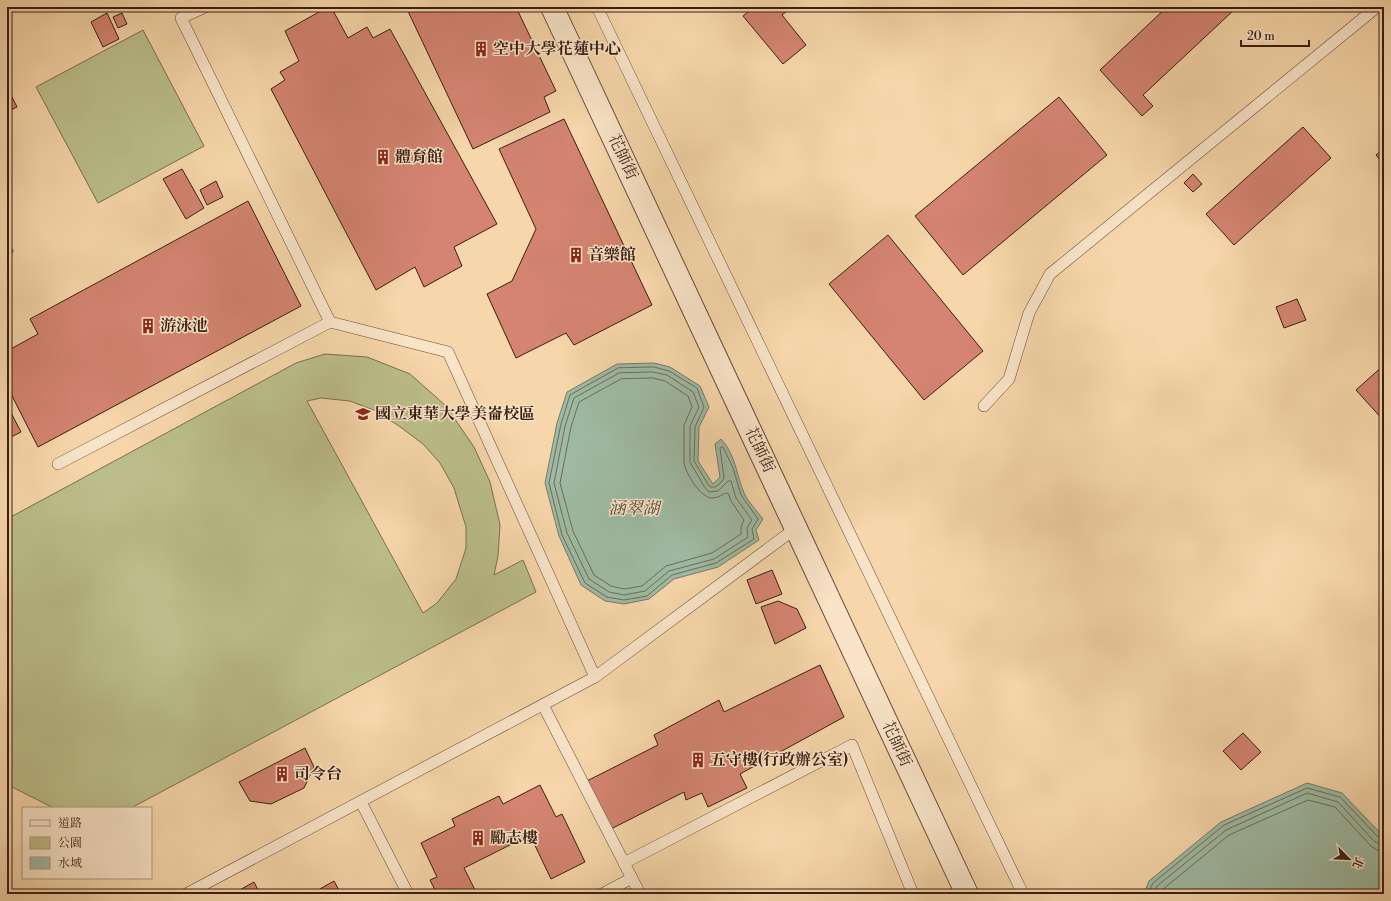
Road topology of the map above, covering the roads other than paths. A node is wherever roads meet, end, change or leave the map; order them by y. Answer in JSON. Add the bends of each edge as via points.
{"nodes":[{"id":1,"x":205,"y":7,"type":"edge"},
{"id":2,"x":552,"y":7,"type":"edge"},
{"id":3,"x":597,"y":7,"type":"edge"},
{"id":4,"x":1377,"y":7,"type":"edge"},
{"id":5,"x":330,"y":322,"type":"junction"},
{"id":6,"x":984,"y":406,"type":"dead end"},
{"id":7,"x":58,"y":464,"type":"dead end"},
{"id":8,"x":796,"y":528,"type":"junction"},
{"id":9,"x":596,"y":677,"type":"junction"},
{"id":10,"x":543,"y":705,"type":"junction"},
{"id":11,"x":361,"y":802,"type":"junction"},
{"id":12,"x":624,"y":863,"type":"junction"},
{"id":13,"x":632,"y":878,"type":"junction"},
{"id":14,"x":186,"y":894,"type":"edge"},
{"id":15,"x":408,"y":894,"type":"edge"},
{"id":16,"x":602,"y":894,"type":"edge"},
{"id":17,"x":640,"y":894,"type":"edge"},
{"id":18,"x":913,"y":894,"type":"edge"},
{"id":19,"x":967,"y":894,"type":"edge"},
{"id":20,"x":1023,"y":894,"type":"edge"}],
"edges":[{"from":1,"to":5,"type":"lane","via":[[181,18]]},
{"from":2,"to":8,"type":"street","name":"花師街"},
{"from":3,"to":20,"type":"lane"},
{"from":4,"to":6,"type":"lane","via":[[1050,274],[1029,313],[1009,379]]},
{"from":5,"to":7,"type":"lane"},
{"from":5,"to":9,"type":"lane","via":[[448,352]]},
{"from":8,"to":9,"type":"lane"},
{"from":8,"to":19,"type":"street","name":"花師街"},
{"from":9,"to":10,"type":"lane"},
{"from":10,"to":11,"type":"lane"},
{"from":10,"to":12,"type":"lane"},
{"from":11,"to":14,"type":"lane"},
{"from":11,"to":15,"type":"lane"},
{"from":12,"to":13,"type":"lane"},
{"from":12,"to":18,"type":"lane","via":[[852,745]]},
{"from":13,"to":16,"type":"lane"},
{"from":13,"to":17,"type":"lane"}]}
